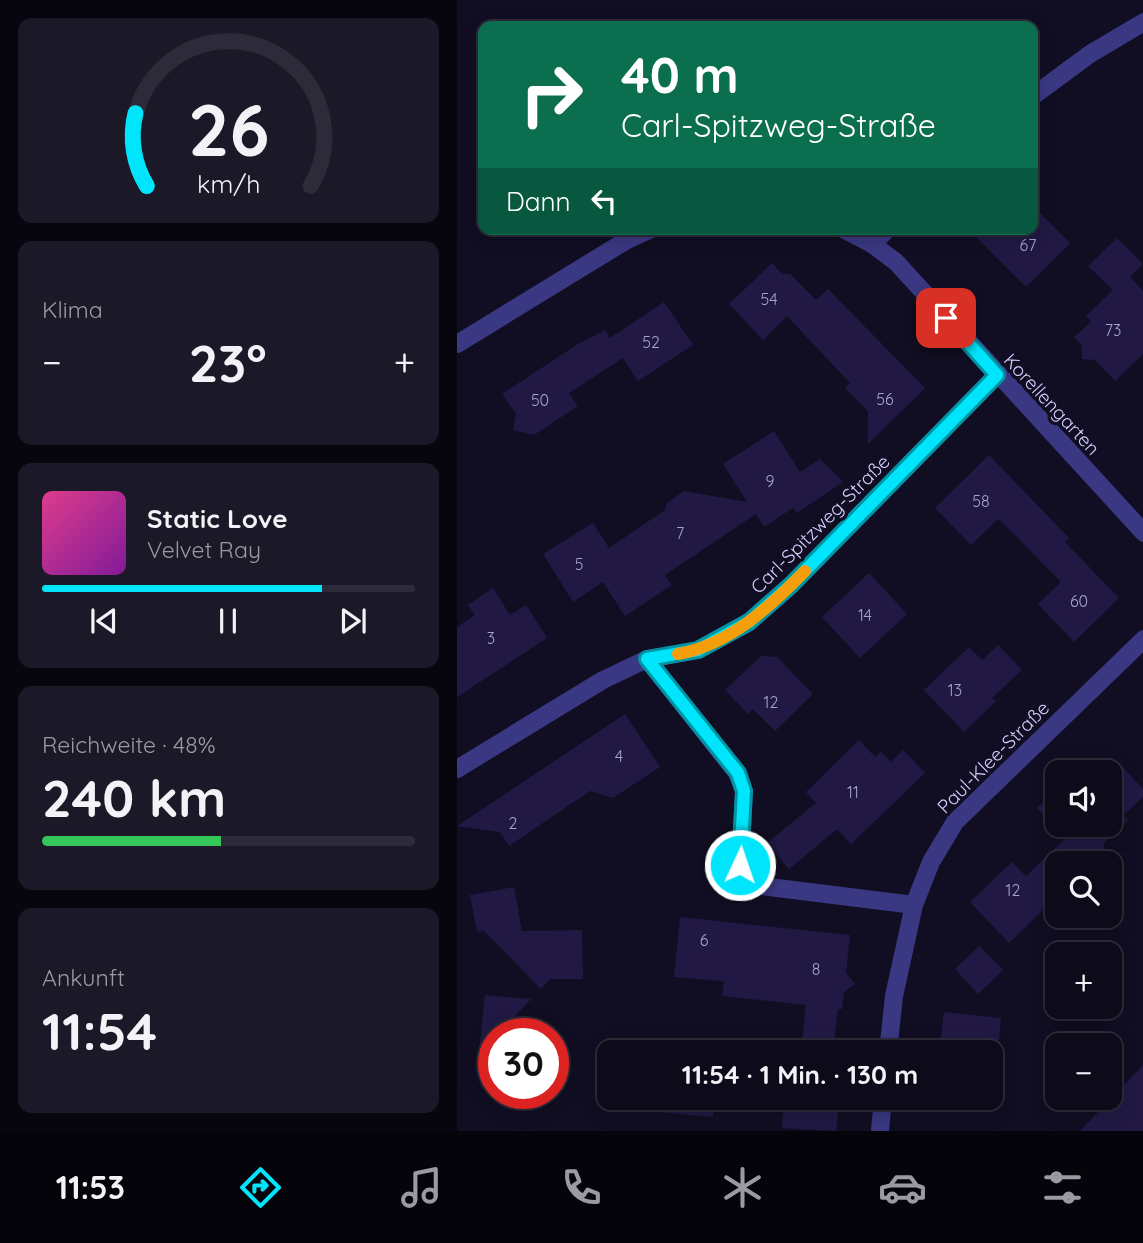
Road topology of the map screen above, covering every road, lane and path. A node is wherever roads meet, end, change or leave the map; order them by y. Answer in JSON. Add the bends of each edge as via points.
{"nodes":[{"id":1,"x":1143,"y":22,"type":"edge"},
{"id":2,"x":1038,"y":92,"type":"edge"},
{"id":3,"x":638,"y":235,"type":"edge"},
{"id":4,"x":855,"y":235,"type":"edge"},
{"id":5,"x":882,"y":235,"type":"edge"},
{"id":6,"x":872,"y":244,"type":"junction"},
{"id":7,"x":457,"y":344,"type":"edge"},
{"id":8,"x":997,"y":375,"type":"junction"},
{"id":9,"x":1143,"y":533,"type":"edge"},
{"id":10,"x":1143,"y":639,"type":"edge"},
{"id":11,"x":647,"y":659,"type":"junction"},
{"id":12,"x":457,"y":769,"type":"edge"},
{"id":13,"x":914,"y":905,"type":"junction"},
{"id":14,"x":889,"y":1040,"type":"edge"},
{"id":15,"x":882,"y":1110,"type":"edge"},
{"id":16,"x":880,"y":1131,"type":"edge"}],
"edges":[{"from":1,"to":2,"type":"street"},
{"from":3,"to":7,"type":"street"},
{"from":4,"to":6,"type":"street","name":"Korellengarten"},
{"from":5,"to":6,"type":"street"},
{"from":6,"to":8,"type":"street","name":"Korellengarten","via":[[896,262]]},
{"from":8,"to":9,"type":"street","name":"Korellengarten"},
{"from":8,"to":11,"type":"street","name":"Carl-Spitzweg-Straße","via":[[749,622],[698,650]]},
{"from":10,"to":13,"type":"street","name":"Paul-Klee-Straße","via":[[955,822],[931,862]]},
{"from":11,"to":12,"type":"street","name":"Carl-Spitzweg-Straße","via":[[603,680]]},
{"from":11,"to":13,"type":"street","via":[[738,773],[744,791],[740,865],[753,885]]},
{"from":13,"to":14,"type":"street","name":"Paul-Klee-Straße"},
{"from":15,"to":16,"type":"street"}]}
